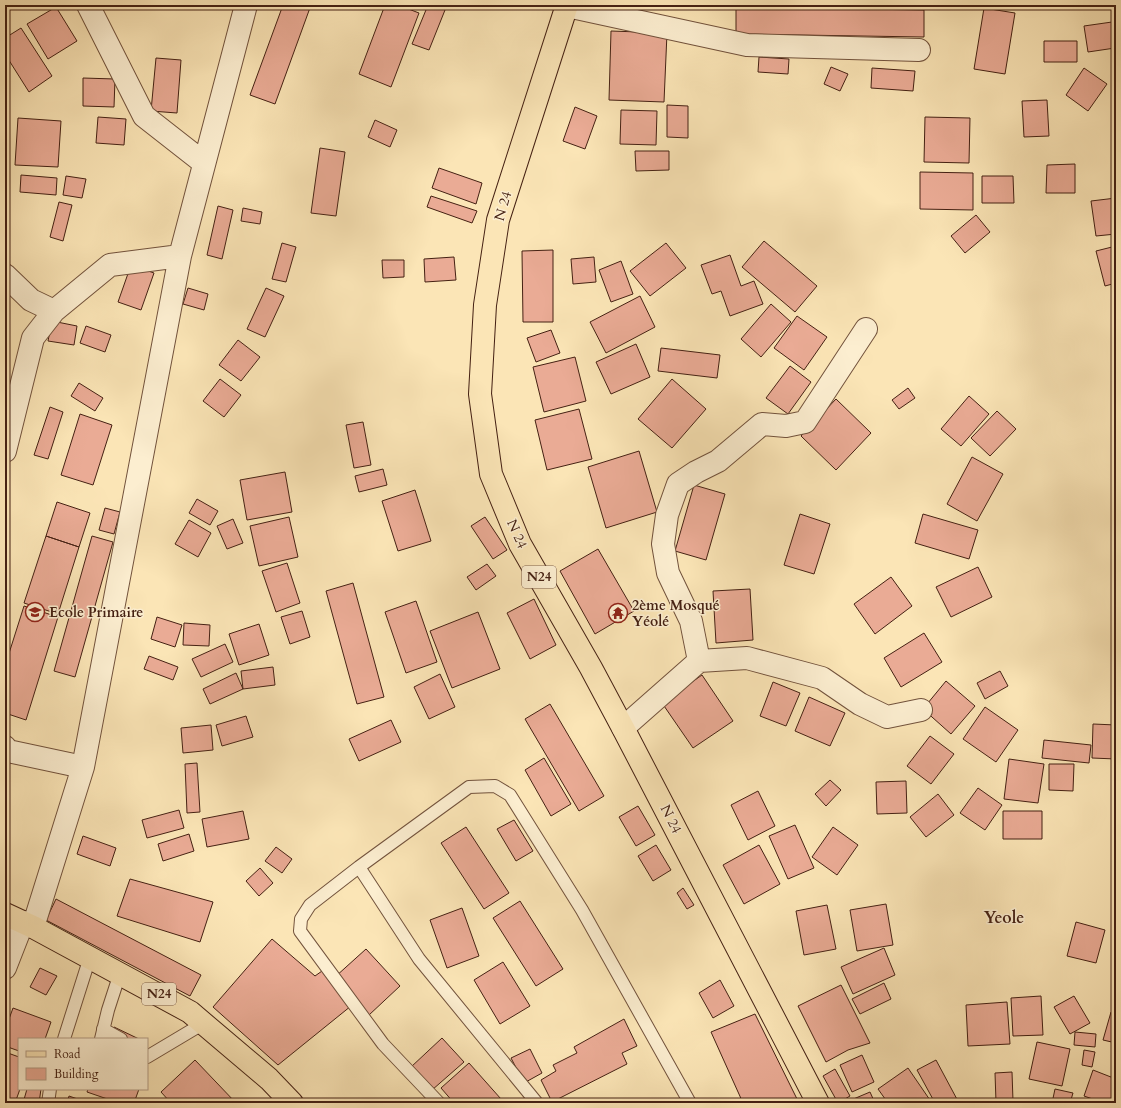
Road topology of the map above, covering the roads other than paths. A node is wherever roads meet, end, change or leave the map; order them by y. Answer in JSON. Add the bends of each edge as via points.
{"nodes":[{"id":1,"x":88,"y":5,"type":"edge"},
{"id":2,"x":246,"y":5,"type":"edge"},
{"id":3,"x":567,"y":5,"type":"edge"},
{"id":4,"x":919,"y":50,"type":"dead end"},
{"id":5,"x":204,"y":163,"type":"junction"},
{"id":6,"x":180,"y":256,"type":"junction"},
{"id":7,"x":5,"y":275,"type":"edge"},
{"id":8,"x":54,"y":311,"type":"junction"},
{"id":9,"x":866,"y":329,"type":"dead end"},
{"id":10,"x":5,"y":451,"type":"edge"},
{"id":11,"x":698,"y":661,"type":"junction"},
{"id":12,"x":921,"y":710,"type":"dead end"},
{"id":13,"x":623,"y":728,"type":"junction"},
{"id":14,"x":5,"y":747,"type":"edge"},
{"id":15,"x":83,"y":768,"type":"junction"},
{"id":16,"x":359,"y":867,"type":"junction"},
{"id":17,"x":21,"y":921,"type":"edge"},
{"id":18,"x":90,"y":957,"type":"junction"},
{"id":19,"x":5,"y":968,"type":"edge"},
{"id":20,"x":120,"y":973,"type":"junction"},
{"id":21,"x":204,"y":1023,"type":"junction"},
{"id":22,"x":102,"y":1034,"type":"edge"},
{"id":23,"x":64,"y":1038,"type":"edge"},
{"id":24,"x":117,"y":1038,"type":"edge"},
{"id":25,"x":148,"y":1055,"type":"edge"},
{"id":26,"x":50,"y":1090,"type":"edge"},
{"id":27,"x":48,"y":1103,"type":"edge"},
{"id":28,"x":292,"y":1103,"type":"edge"},
{"id":29,"x":439,"y":1103,"type":"edge"},
{"id":30,"x":536,"y":1103,"type":"edge"},
{"id":31,"x":690,"y":1103,"type":"edge"},
{"id":32,"x":818,"y":1103,"type":"edge"}],
"edges":[{"from":1,"to":5,"type":"street","via":[[144,116]]},
{"from":2,"to":5,"type":"street"},
{"from":3,"to":4,"type":"street","via":[[747,45]]},
{"from":3,"to":13,"type":"main road","name":"N 24","number":"N24","via":[[498,220],[485,305],[480,394],[492,474],[520,544]]},
{"from":5,"to":6,"type":"street"},
{"from":6,"to":8,"type":"street","via":[[110,264]]},
{"from":6,"to":15,"type":"street"},
{"from":7,"to":8,"type":"street","via":[[32,300]]},
{"from":8,"to":10,"type":"street","via":[[33,338]]},
{"from":9,"to":11,"type":"street","via":[[805,422],[786,426],[762,424],[718,462],[678,484],[667,515],[663,544],[668,573],[691,621]]},
{"from":11,"to":12,"type":"street","via":[[747,658],[822,678],[860,704],[886,717]]},
{"from":11,"to":13,"type":"street"},
{"from":13,"to":32,"type":"main road","name":"N 24","number":"N24"},
{"from":14,"to":15,"type":"street","via":[[8,751]]},
{"from":15,"to":17,"type":"street"},
{"from":16,"to":29,"type":"lane","via":[[310,905],[301,919],[300,931],[383,1044]]},
{"from":16,"to":30,"type":"lane","via":[[419,959]]},
{"from":16,"to":31,"type":"lane","via":[[469,787],[495,786],[510,795],[582,910]]},
{"from":17,"to":18,"type":"main road","number":"N24"},
{"from":17,"to":19,"type":"street"},
{"from":18,"to":20,"type":"main road","number":"N24"},
{"from":18,"to":23,"type":"lane"},
{"from":20,"to":21,"type":"main road","number":"N24","via":[[190,1012]]},
{"from":20,"to":22,"type":"lane"},
{"from":21,"to":25,"type":"lane"},
{"from":21,"to":28,"type":"main road","number":"N24","via":[[269,1078]]},
{"from":22,"to":24,"type":"lane"},
{"from":26,"to":27,"type":"lane"}]}
